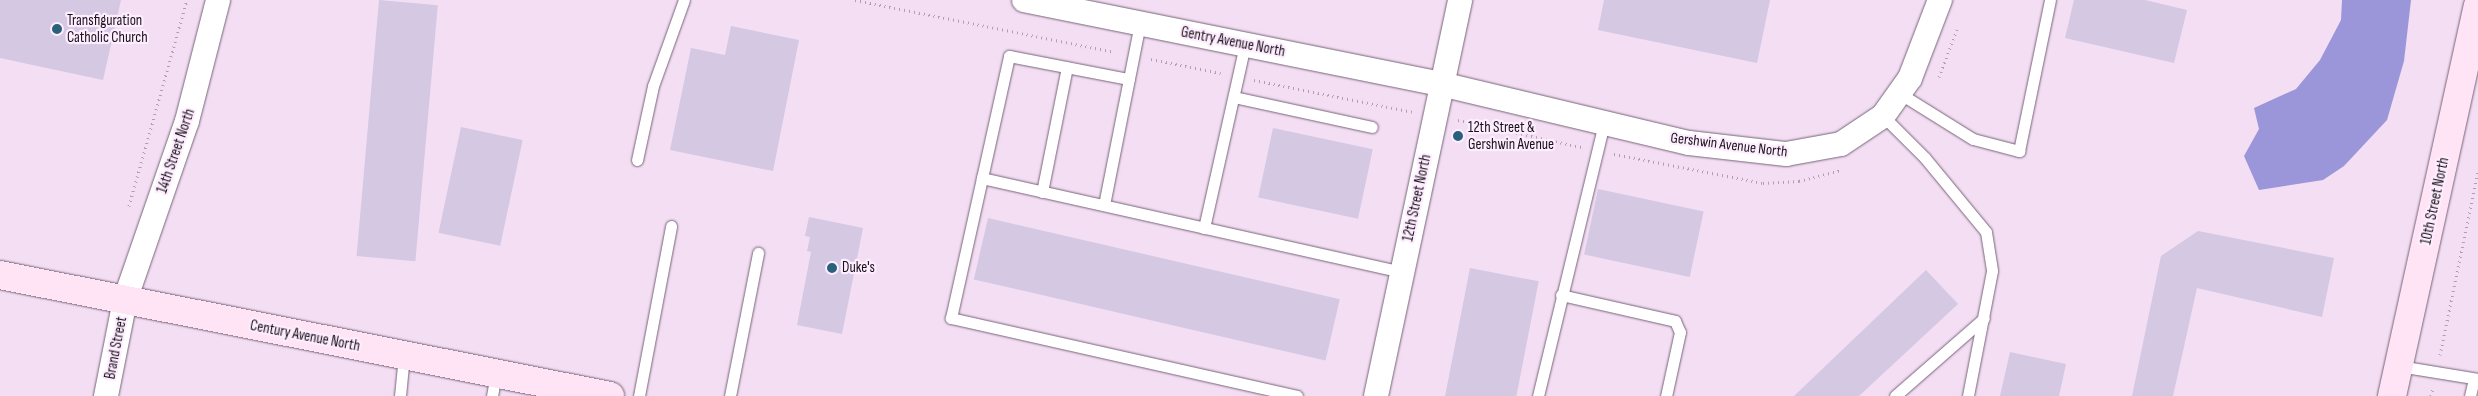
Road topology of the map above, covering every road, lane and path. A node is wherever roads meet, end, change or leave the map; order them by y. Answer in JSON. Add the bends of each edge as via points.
{"nodes":[{"id":1,"x":187,"y":0,"type":"edge"},
{"id":2,"x":218,"y":0,"type":"edge"},
{"id":3,"x":684,"y":0,"type":"edge"},
{"id":4,"x":1024,"y":0,"type":"edge"},
{"id":5,"x":1460,"y":0,"type":"edge"},
{"id":6,"x":1940,"y":0,"type":"edge"},
{"id":7,"x":2050,"y":0,"type":"edge"},
{"id":8,"x":2478,"y":6,"type":"edge"},
{"id":9,"x":1140,"y":23,"type":"junction"},
{"id":10,"x":1246,"y":44,"type":"junction"},
{"id":11,"x":1067,"y":67,"type":"junction"},
{"id":12,"x":1129,"y":79,"type":"junction"},
{"id":13,"x":1441,"y":84,"type":"junction"},
{"id":14,"x":1899,"y":93,"type":"junction"},
{"id":15,"x":1234,"y":97,"type":"junction"},
{"id":16,"x":1883,"y":116,"type":"junction"},
{"id":17,"x":1604,"y":123,"type":"junction"},
{"id":18,"x":1372,"y":127,"type":"dead end"},
{"id":19,"x":637,"y":160,"type":"dead end"},
{"id":20,"x":2478,"y":172,"type":"edge"},
{"id":21,"x":982,"y":178,"type":"junction"},
{"id":22,"x":1042,"y":192,"type":"junction"},
{"id":23,"x":1104,"y":205,"type":"junction"},
{"id":24,"x":128,"y":209,"type":"dead end"},
{"id":25,"x":671,"y":226,"type":"dead end"},
{"id":26,"x":1204,"y":228,"type":"junction"},
{"id":27,"x":758,"y":253,"type":"dead end"},
{"id":28,"x":1402,"y":272,"type":"junction"},
{"id":29,"x":0,"y":275,"type":"edge"},
{"id":30,"x":1561,"y":295,"type":"junction"},
{"id":31,"x":125,"y":300,"type":"junction"},
{"id":32,"x":1984,"y":318,"type":"junction"},
{"id":33,"x":404,"y":355,"type":"junction"},
{"id":34,"x":2399,"y":366,"type":"junction"},
{"id":35,"x":2436,"y":372,"type":"junction"},
{"id":36,"x":2476,"y":379,"type":"edge"},
{"id":37,"x":494,"y":385,"type":"edge"},
{"id":38,"x":106,"y":396,"type":"edge"},
{"id":39,"x":400,"y":396,"type":"edge"},
{"id":40,"x":610,"y":396,"type":"edge"},
{"id":41,"x":638,"y":396,"type":"edge"},
{"id":42,"x":730,"y":396,"type":"edge"},
{"id":43,"x":1298,"y":396,"type":"edge"},
{"id":44,"x":1376,"y":396,"type":"edge"},
{"id":45,"x":1538,"y":396,"type":"edge"},
{"id":46,"x":1666,"y":396,"type":"edge"},
{"id":47,"x":1895,"y":396,"type":"edge"},
{"id":48,"x":1968,"y":396,"type":"edge"},
{"id":49,"x":2392,"y":396,"type":"edge"},
{"id":50,"x":2431,"y":396,"type":"edge"},
{"id":51,"x":2470,"y":396,"type":"edge"}],
"edges":[{"from":1,"to":24,"type":"path"},
{"from":2,"to":31,"type":"street","name":"14th Street North","via":[[190,113]]},
{"from":3,"to":19,"type":"lane","via":[[653,86]]},
{"from":4,"to":9,"type":"street","name":"Gentry Avenue North"},
{"from":5,"to":13,"type":"street","name":"12th Street North"},
{"from":6,"to":14,"type":"street","name":"Gershwin Avenue North","via":[[1910,78]]},
{"from":7,"to":14,"type":"lane","via":[[2019,151],[1973,139]]},
{"from":8,"to":34,"type":"main road","name":"10th Street North"},
{"from":9,"to":10,"type":"street","name":"Gentry Avenue North"},
{"from":9,"to":12,"type":"lane"},
{"from":10,"to":13,"type":"street","name":"Gentry Avenue North"},
{"from":10,"to":15,"type":"lane"},
{"from":11,"to":12,"type":"lane"},
{"from":11,"to":21,"type":"lane","via":[[1009,56]]},
{"from":11,"to":22,"type":"lane"},
{"from":12,"to":23,"type":"lane"},
{"from":13,"to":17,"type":"street","name":"Gershwin Avenue North"},
{"from":13,"to":28,"type":"street","name":"12th Street North"},
{"from":14,"to":16,"type":"street","name":"Gershwin Avenue North"},
{"from":15,"to":18,"type":"lane"},
{"from":15,"to":26,"type":"lane"},
{"from":16,"to":17,"type":"street","name":"Gershwin Avenue North","via":[[1841,144],[1786,154],[1689,143]]},
{"from":16,"to":32,"type":"lane","via":[[1925,158],[1986,232],[1992,271]]},
{"from":17,"to":30,"type":"lane"},
{"from":20,"to":35,"type":"path"},
{"from":21,"to":22,"type":"lane"},
{"from":21,"to":43,"type":"lane","via":[[951,318]]},
{"from":22,"to":23,"type":"lane"},
{"from":23,"to":26,"type":"lane"},
{"from":25,"to":41,"type":"lane"},
{"from":26,"to":28,"type":"lane"},
{"from":27,"to":42,"type":"lane"},
{"from":28,"to":44,"type":"street","name":"12th Street North"},
{"from":29,"to":31,"type":"main road","name":"Century Avenue North"},
{"from":30,"to":45,"type":"lane"},
{"from":30,"to":46,"type":"lane","via":[[1675,321],[1680,332]]},
{"from":31,"to":33,"type":"main road","name":"Century Avenue North"},
{"from":31,"to":38,"type":"street","name":"Brand Street"},
{"from":32,"to":47,"type":"lane"},
{"from":32,"to":48,"type":"lane"},
{"from":33,"to":37,"type":"main road","name":"Century Avenue North"},
{"from":33,"to":39,"type":"lane"},
{"from":34,"to":35,"type":"lane"},
{"from":34,"to":49,"type":"main road","name":"10th Street North"},
{"from":35,"to":36,"type":"lane"},
{"from":35,"to":50,"type":"path"},
{"from":36,"to":51,"type":"lane"},
{"from":37,"to":40,"type":"main road","name":"Century Avenue North"}]}
